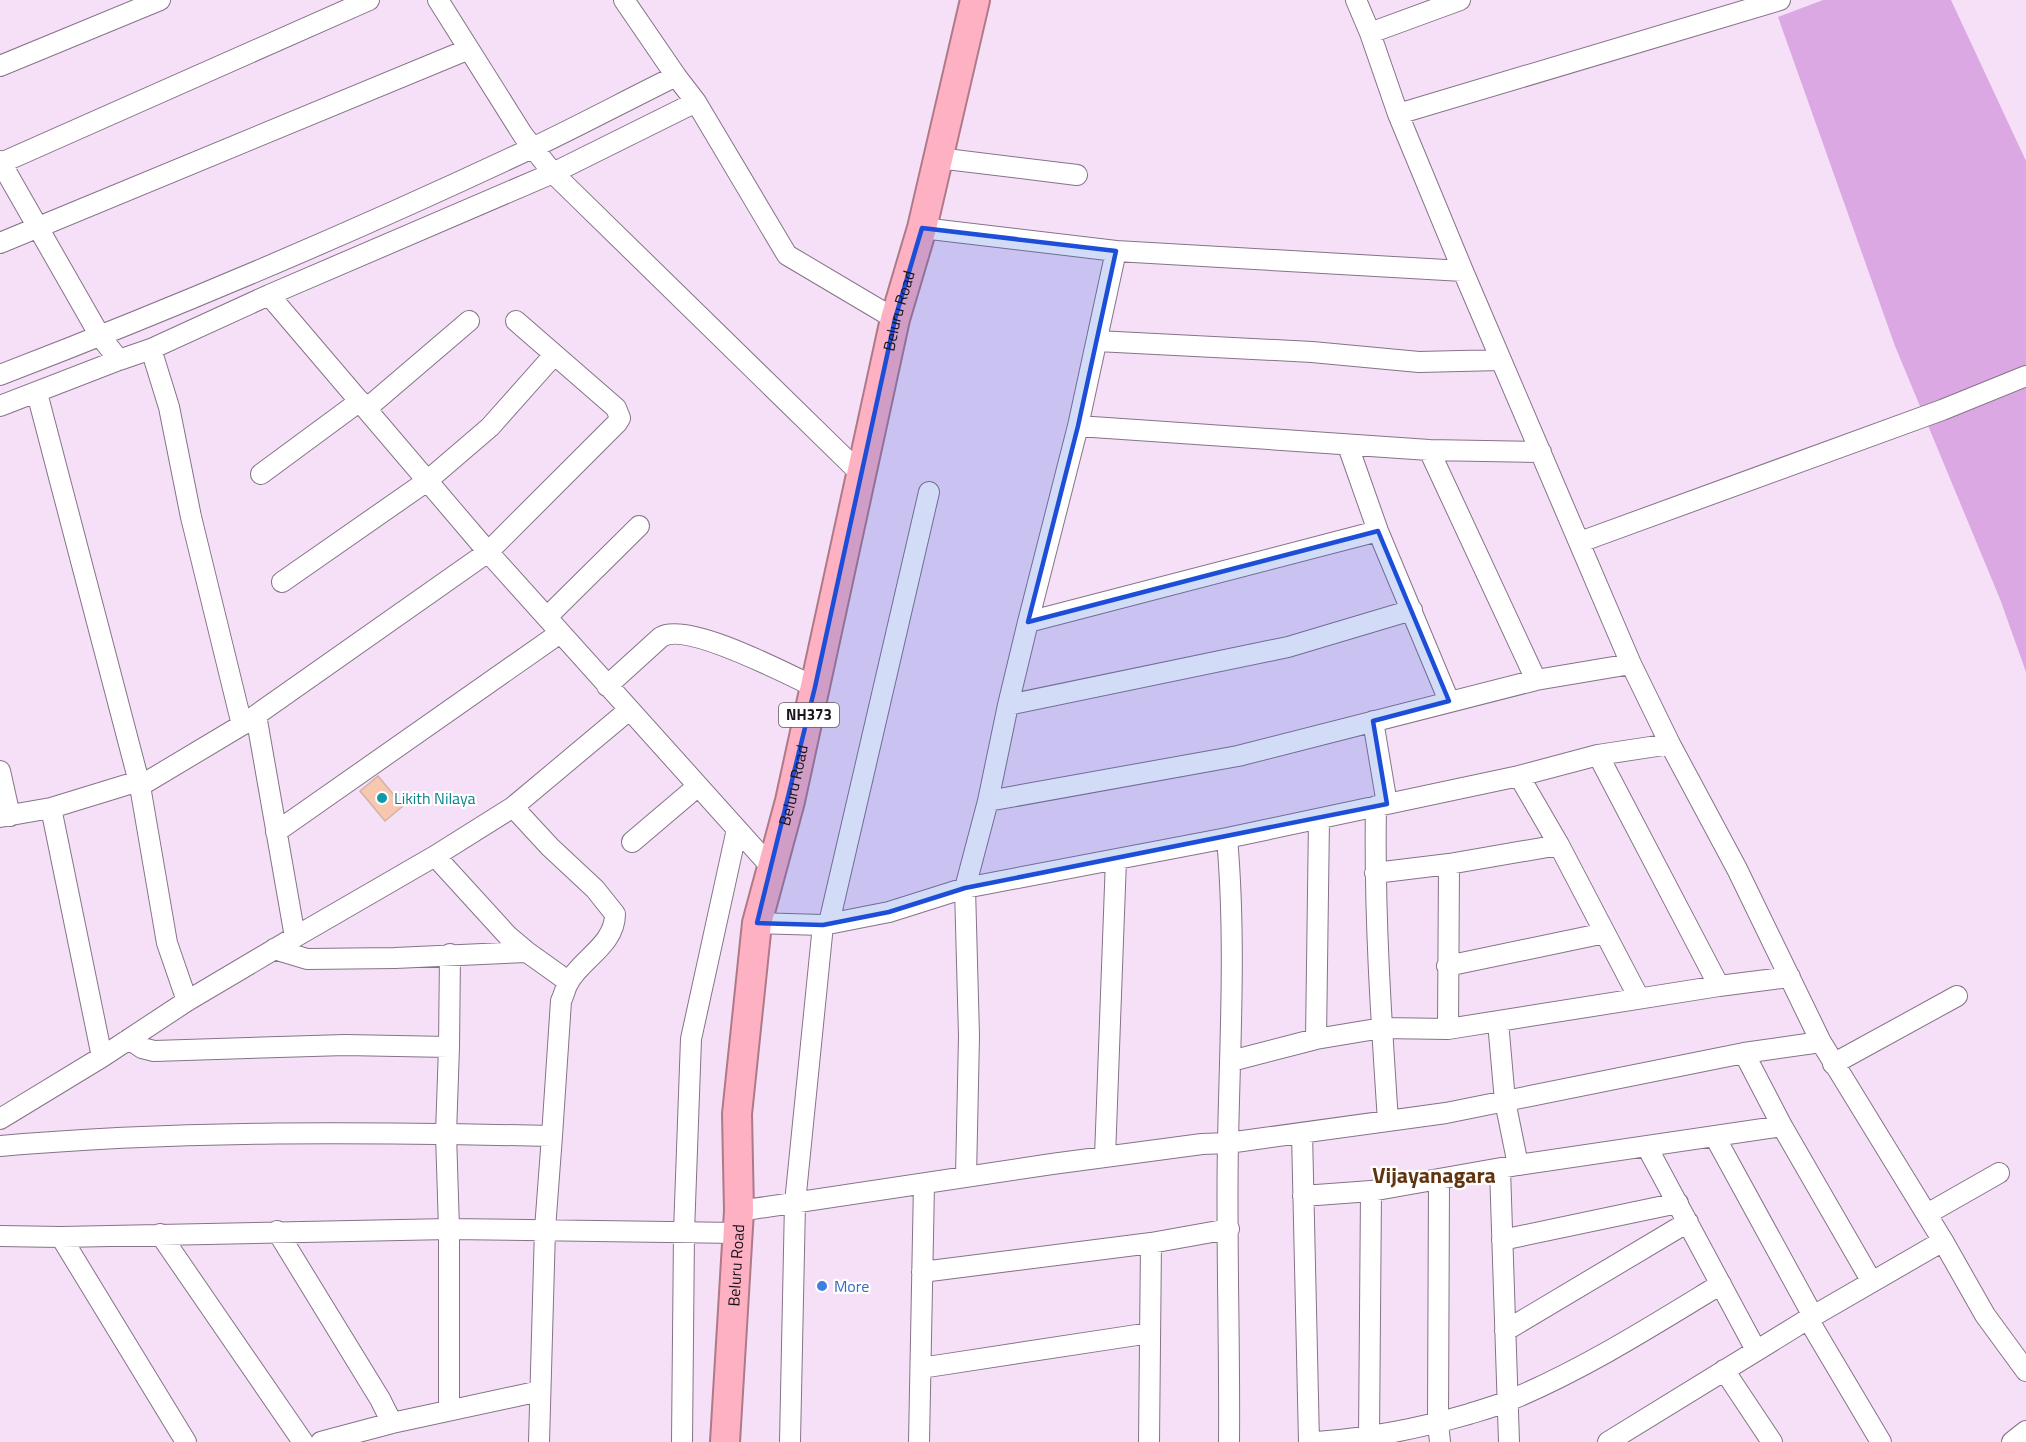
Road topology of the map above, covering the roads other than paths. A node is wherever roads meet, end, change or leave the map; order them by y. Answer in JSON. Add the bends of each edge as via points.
{"nodes":[{"id":1,"x":160,"y":0,"type":"edge"},
{"id":2,"x":369,"y":0,"type":"edge"},
{"id":3,"x":438,"y":0,"type":"edge"},
{"id":4,"x":624,"y":0,"type":"edge"},
{"id":5,"x":975,"y":0,"type":"edge"},
{"id":6,"x":1356,"y":0,"type":"edge"},
{"id":7,"x":1460,"y":0,"type":"edge"},
{"id":8,"x":1780,"y":0,"type":"edge"},
{"id":9,"x":1370,"y":33,"type":"junction"},
{"id":10,"x":469,"y":49,"type":"junction"},
{"id":11,"x":0,"y":66,"type":"edge"},
{"id":12,"x":676,"y":76,"type":"junction"},
{"id":13,"x":696,"y":102,"type":"junction"},
{"id":14,"x":1398,"y":114,"type":"junction"},
{"id":15,"x":532,"y":148,"type":"junction"},
{"id":16,"x":938,"y":158,"type":"junction"},
{"id":17,"x":1,"y":162,"type":"edge"},
{"id":18,"x":553,"y":173,"type":"junction"},
{"id":19,"x":1077,"y":175,"type":"dead end"},
{"id":20,"x":37,"y":228,"type":"junction"},
{"id":21,"x":922,"y":228,"type":"junction"},
{"id":22,"x":0,"y":243,"type":"edge"},
{"id":23,"x":1116,"y":251,"type":"junction"},
{"id":24,"x":1463,"y":271,"type":"junction"},
{"id":25,"x":268,"y":295,"type":"junction"},
{"id":26,"x":895,"y":319,"type":"junction"},
{"id":27,"x":469,"y":321,"type":"dead end"},
{"id":28,"x":516,"y":321,"type":"dead end"},
{"id":29,"x":100,"y":336,"type":"junction"},
{"id":30,"x":1097,"y":341,"type":"junction"},
{"id":31,"x":151,"y":349,"type":"junction"},
{"id":32,"x":554,"y":355,"type":"junction"},
{"id":33,"x":119,"y":360,"type":"junction"},
{"id":34,"x":1501,"y":360,"type":"junction"},
{"id":35,"x":0,"y":375,"type":"edge"},
{"id":36,"x":2026,"y":376,"type":"edge"},
{"id":37,"x":37,"y":393,"type":"junction"},
{"id":38,"x":363,"y":405,"type":"junction"},
{"id":39,"x":0,"y":406,"type":"edge"},
{"id":40,"x":1078,"y":426,"type":"junction"},
{"id":41,"x":1348,"y":446,"type":"junction"},
{"id":42,"x":1428,"y":450,"type":"junction"},
{"id":43,"x":1541,"y":452,"type":"junction"},
{"id":44,"x":261,"y":474,"type":"dead end"},
{"id":45,"x":861,"y":474,"type":"junction"},
{"id":46,"x":427,"y":481,"type":"junction"},
{"id":47,"x":929,"y":492,"type":"dead end"},
{"id":48,"x":639,"y":526,"type":"dead end"},
{"id":49,"x":1378,"y":531,"type":"junction"},
{"id":50,"x":1580,"y":542,"type":"junction"},
{"id":51,"x":488,"y":552,"type":"junction"},
{"id":52,"x":282,"y":582,"type":"dead end"},
{"id":53,"x":1412,"y":610,"type":"junction"},
{"id":54,"x":547,"y":617,"type":"junction"},
{"id":55,"x":1028,"y":622,"type":"junction"},
{"id":56,"x":560,"y":633,"type":"junction"},
{"id":57,"x":1631,"y":664,"type":"junction"},
{"id":58,"x":1536,"y":680,"type":"junction"},
{"id":59,"x":607,"y":686,"type":"junction"},
{"id":60,"x":815,"y":687,"type":"junction"},
{"id":61,"x":1449,"y":701,"type":"junction"},
{"id":62,"x":1008,"y":705,"type":"junction"},
{"id":63,"x":628,"y":710,"type":"junction"},
{"id":64,"x":249,"y":720,"type":"junction"},
{"id":65,"x":1373,"y":721,"type":"junction"},
{"id":66,"x":1670,"y":744,"type":"junction"},
{"id":67,"x":1598,"y":755,"type":"junction"},
{"id":68,"x":0,"y":771,"type":"edge"},
{"id":69,"x":1519,"y":776,"type":"junction"},
{"id":70,"x":140,"y":783,"type":"junction"},
{"id":71,"x":698,"y":786,"type":"junction"},
{"id":72,"x":988,"y":801,"type":"junction"},
{"id":73,"x":1381,"y":805,"type":"junction"},
{"id":74,"x":513,"y":807,"type":"junction"},
{"id":75,"x":51,"y":808,"type":"junction"},
{"id":76,"x":5,"y":817,"type":"edge"},
{"id":77,"x":1319,"y":819,"type":"junction"},
{"id":78,"x":737,"y":829,"type":"junction"},
{"id":79,"x":276,"y":832,"type":"junction"},
{"id":80,"x":1227,"y":838,"type":"junction"},
{"id":81,"x":632,"y":842,"type":"dead end"},
{"id":82,"x":1559,"y":845,"type":"junction"},
{"id":83,"x":435,"y":856,"type":"junction"},
{"id":84,"x":1116,"y":859,"type":"junction"},
{"id":85,"x":1449,"y":864,"type":"junction"},
{"id":86,"x":772,"y":868,"type":"junction"},
{"id":87,"x":1375,"y":873,"type":"junction"},
{"id":88,"x":965,"y":888,"type":"junction"},
{"id":89,"x":757,"y":923,"type":"junction"},
{"id":90,"x":826,"y":924,"type":"junction"},
{"id":91,"x":1605,"y":933,"type":"junction"},
{"id":92,"x":295,"y":937,"type":"junction"},
{"id":93,"x":274,"y":949,"type":"junction"},
{"id":94,"x":527,"y":952,"type":"junction"},
{"id":95,"x":450,"y":954,"type":"junction"},
{"id":96,"x":1447,"y":966,"type":"junction"},
{"id":97,"x":1790,"y":977,"type":"junction"},
{"id":98,"x":569,"y":982,"type":"junction"},
{"id":99,"x":1719,"y":986,"type":"junction"},
{"id":100,"x":1956,"y":996,"type":"dead end"},
{"id":101,"x":1639,"y":998,"type":"junction"},
{"id":102,"x":187,"y":1001,"type":"junction"},
{"id":103,"x":1498,"y":1022,"type":"junction"},
{"id":104,"x":1382,"y":1028,"type":"junction"},
{"id":105,"x":1448,"y":1029,"type":"junction"},
{"id":106,"x":129,"y":1039,"type":"junction"},
{"id":107,"x":1316,"y":1040,"type":"junction"},
{"id":108,"x":1821,"y":1042,"type":"junction"},
{"id":109,"x":449,"y":1047,"type":"junction"},
{"id":110,"x":1744,"y":1053,"type":"junction"},
{"id":111,"x":102,"y":1057,"type":"junction"},
{"id":112,"x":1232,"y":1061,"type":"junction"},
{"id":113,"x":1833,"y":1064,"type":"junction"},
{"id":114,"x":1504,"y":1101,"type":"junction"},
{"id":115,"x":0,"y":1119,"type":"edge"},
{"id":116,"x":1388,"y":1121,"type":"junction"},
{"id":117,"x":1782,"y":1126,"type":"junction"},
{"id":118,"x":1302,"y":1133,"type":"junction"},
{"id":119,"x":446,"y":1134,"type":"junction"},
{"id":120,"x":552,"y":1136,"type":"junction"},
{"id":121,"x":1715,"y":1137,"type":"junction"},
{"id":122,"x":1228,"y":1143,"type":"junction"},
{"id":123,"x":0,"y":1146,"type":"edge"},
{"id":124,"x":1647,"y":1147,"type":"junction"},
{"id":125,"x":1105,"y":1157,"type":"junction"},
{"id":126,"x":1509,"y":1167,"type":"junction"},
{"id":127,"x":1999,"y":1173,"type":"dead end"},
{"id":128,"x":966,"y":1177,"type":"junction"},
{"id":129,"x":1439,"y":1180,"type":"junction"},
{"id":130,"x":924,"y":1184,"type":"junction"},
{"id":131,"x":1371,"y":1191,"type":"junction"},
{"id":132,"x":1303,"y":1196,"type":"junction"},
{"id":133,"x":795,"y":1203,"type":"junction"},
{"id":134,"x":1678,"y":1203,"type":"junction"},
{"id":135,"x":1927,"y":1214,"type":"junction"},
{"id":136,"x":738,"y":1222,"type":"junction"},
{"id":137,"x":1688,"y":1222,"type":"junction"},
{"id":138,"x":449,"y":1229,"type":"junction"},
{"id":139,"x":545,"y":1229,"type":"junction"},
{"id":140,"x":1229,"y":1229,"type":"junction"},
{"id":141,"x":277,"y":1231,"type":"junction"},
{"id":142,"x":684,"y":1232,"type":"junction"},
{"id":143,"x":160,"y":1234,"type":"junction"},
{"id":144,"x":0,"y":1236,"type":"edge"},
{"id":145,"x":61,"y":1237,"type":"junction"},
{"id":146,"x":1502,"y":1240,"type":"junction"},
{"id":147,"x":1943,"y":1240,"type":"junction"},
{"id":148,"x":1151,"y":1242,"type":"junction"},
{"id":149,"x":922,"y":1272,"type":"junction"},
{"id":150,"x":1872,"y":1282,"type":"junction"},
{"id":151,"x":1720,"y":1284,"type":"junction"},
{"id":152,"x":1810,"y":1318,"type":"junction"},
{"id":153,"x":1505,"y":1331,"type":"junction"},
{"id":154,"x":1150,"y":1333,"type":"junction"},
{"id":155,"x":1756,"y":1350,"type":"junction"},
{"id":156,"x":2022,"y":1359,"type":"edge"},
{"id":157,"x":921,"y":1368,"type":"junction"},
{"id":158,"x":1724,"y":1370,"type":"junction"},
{"id":159,"x":540,"y":1391,"type":"junction"},
{"id":160,"x":1507,"y":1402,"type":"junction"},
{"id":161,"x":449,"y":1410,"type":"junction"},
{"id":162,"x":392,"y":1423,"type":"junction"},
{"id":163,"x":2026,"y":1431,"type":"edge"},
{"id":164,"x":1439,"y":1433,"type":"edge"},
{"id":165,"x":1369,"y":1438,"type":"junction"},
{"id":166,"x":186,"y":1442,"type":"edge"},
{"id":167,"x":303,"y":1442,"type":"edge"},
{"id":168,"x":321,"y":1442,"type":"edge"},
{"id":169,"x":539,"y":1442,"type":"edge"},
{"id":170,"x":682,"y":1442,"type":"edge"},
{"id":171,"x":725,"y":1442,"type":"edge"},
{"id":172,"x":790,"y":1442,"type":"edge"},
{"id":173,"x":919,"y":1442,"type":"edge"},
{"id":174,"x":1149,"y":1442,"type":"edge"},
{"id":175,"x":1229,"y":1442,"type":"edge"},
{"id":176,"x":1309,"y":1442,"type":"edge"},
{"id":177,"x":1317,"y":1442,"type":"edge"},
{"id":178,"x":1509,"y":1442,"type":"edge"},
{"id":179,"x":1608,"y":1442,"type":"edge"},
{"id":180,"x":1772,"y":1442,"type":"edge"},
{"id":181,"x":1881,"y":1442,"type":"edge"},
{"id":182,"x":2012,"y":1442,"type":"edge"}],
"edges":[{"from":1,"to":11,"type":"street"},
{"from":2,"to":17,"type":"street"},
{"from":3,"to":10,"type":"street"},
{"from":4,"to":12,"type":"street"},
{"from":5,"to":16,"type":"highway","name":"Beluru Road","number":"NH373"},
{"from":6,"to":9,"type":"street"},
{"from":7,"to":9,"type":"street"},
{"from":8,"to":14,"type":"street"},
{"from":9,"to":14,"type":"street"},
{"from":10,"to":15,"type":"street"},
{"from":10,"to":20,"type":"street"},
{"from":12,"to":13,"type":"street"},
{"from":12,"to":15,"type":"street"},
{"from":13,"to":18,"type":"street"},
{"from":13,"to":26,"type":"street","via":[[787,255]]},
{"from":14,"to":24,"type":"street"},
{"from":15,"to":18,"type":"street"},
{"from":15,"to":29,"type":"street","via":[[385,216]]},
{"from":16,"to":19,"type":"street"},
{"from":16,"to":21,"type":"highway","name":"Beluru Road","number":"NH373"},
{"from":17,"to":20,"type":"street"},
{"from":18,"to":25,"type":"street"},
{"from":18,"to":45,"type":"street"},
{"from":20,"to":22,"type":"street"},
{"from":20,"to":29,"type":"street"},
{"from":21,"to":23,"type":"street"},
{"from":21,"to":26,"type":"highway","name":"Beluru Road","number":"NH373"},
{"from":23,"to":24,"type":"street"},
{"from":23,"to":30,"type":"street"},
{"from":24,"to":34,"type":"street"},
{"from":25,"to":31,"type":"street"},
{"from":25,"to":38,"type":"street"},
{"from":26,"to":45,"type":"highway","name":"Beluru Road","number":"NH373"},
{"from":27,"to":38,"type":"street"},
{"from":28,"to":32,"type":"street"},
{"from":29,"to":33,"type":"street"},
{"from":29,"to":35,"type":"street"},
{"from":30,"to":34,"type":"street","via":[[1312,352],[1419,362]]},
{"from":30,"to":40,"type":"street"},
{"from":31,"to":33,"type":"street"},
{"from":31,"to":64,"type":"street","via":[[169,407],[191,517]]},
{"from":32,"to":46,"type":"street","via":[[490,427]]},
{"from":32,"to":51,"type":"street","via":[[616,408],[620,418]]},
{"from":33,"to":37,"type":"street"},
{"from":34,"to":43,"type":"street"},
{"from":36,"to":50,"type":"street"},
{"from":37,"to":39,"type":"street"},
{"from":37,"to":70,"type":"street"},
{"from":38,"to":44,"type":"street"},
{"from":38,"to":46,"type":"street"},
{"from":40,"to":41,"type":"street"},
{"from":40,"to":55,"type":"street"},
{"from":41,"to":42,"type":"street"},
{"from":41,"to":49,"type":"street"},
{"from":42,"to":43,"type":"street"},
{"from":42,"to":58,"type":"street"},
{"from":43,"to":50,"type":"street"},
{"from":45,"to":60,"type":"highway","name":"Beluru Road","number":"NH373"},
{"from":46,"to":51,"type":"street"},
{"from":46,"to":52,"type":"street"},
{"from":47,"to":90,"type":"street"},
{"from":48,"to":54,"type":"street"},
{"from":49,"to":53,"type":"street"},
{"from":49,"to":55,"type":"street"},
{"from":50,"to":57,"type":"street"},
{"from":51,"to":54,"type":"street"},
{"from":51,"to":64,"type":"street"},
{"from":53,"to":61,"type":"street"},
{"from":53,"to":62,"type":"street","via":[[1288,647]]},
{"from":54,"to":56,"type":"street"},
{"from":55,"to":62,"type":"street"},
{"from":56,"to":59,"type":"street"},
{"from":56,"to":79,"type":"street"},
{"from":57,"to":58,"type":"street"},
{"from":57,"to":66,"type":"street"},
{"from":58,"to":61,"type":"street"},
{"from":59,"to":60,"type":"street","via":[[661,637],[676,633],[720,643]]},
{"from":59,"to":63,"type":"street"},
{"from":60,"to":86,"type":"highway","name":"Beluru Road","number":"NH373"},
{"from":61,"to":65,"type":"street"},
{"from":62,"to":72,"type":"street"},
{"from":63,"to":71,"type":"street"},
{"from":63,"to":74,"type":"street"},
{"from":64,"to":70,"type":"street"},
{"from":64,"to":79,"type":"street"},
{"from":65,"to":72,"type":"street","via":[[1238,756]]},
{"from":65,"to":73,"type":"street"},
{"from":66,"to":67,"type":"street"},
{"from":66,"to":97,"type":"street"},
{"from":67,"to":69,"type":"street"},
{"from":67,"to":99,"type":"street"},
{"from":68,"to":76,"type":"street"},
{"from":69,"to":73,"type":"street"},
{"from":69,"to":82,"type":"street"},
{"from":70,"to":75,"type":"street"},
{"from":70,"to":102,"type":"street","via":[[167,943]]},
{"from":71,"to":78,"type":"street"},
{"from":71,"to":81,"type":"street"},
{"from":72,"to":88,"type":"street"},
{"from":73,"to":77,"type":"street"},
{"from":73,"to":87,"type":"street"},
{"from":74,"to":83,"type":"street"},
{"from":74,"to":98,"type":"street","via":[[615,914],[615,922],[602,945]]},
{"from":75,"to":76,"type":"street"},
{"from":75,"to":111,"type":"street"},
{"from":77,"to":80,"type":"street"},
{"from":77,"to":107,"type":"street"},
{"from":78,"to":86,"type":"street"},
{"from":78,"to":142,"type":"street","via":[[691,1039]]},
{"from":79,"to":92,"type":"street"},
{"from":80,"to":84,"type":"street"},
{"from":80,"to":112,"type":"street","via":[[1231,878]]},
{"from":82,"to":85,"type":"street"},
{"from":82,"to":91,"type":"street"},
{"from":83,"to":92,"type":"street"},
{"from":83,"to":94,"type":"street"},
{"from":84,"to":88,"type":"street"},
{"from":84,"to":125,"type":"street"},
{"from":85,"to":87,"type":"street"},
{"from":85,"to":96,"type":"street"},
{"from":86,"to":89,"type":"highway","name":"Beluru Road","number":"NH373"},
{"from":87,"to":104,"type":"street"},
{"from":88,"to":90,"type":"street","via":[[889,912]]},
{"from":88,"to":128,"type":"street","via":[[969,1036]]},
{"from":89,"to":90,"type":"street"},
{"from":89,"to":136,"type":"highway","name":"Beluru Road","number":"NH373","via":[[737,1114]]},
{"from":90,"to":133,"type":"street"},
{"from":91,"to":96,"type":"street"},
{"from":91,"to":101,"type":"street"},
{"from":92,"to":93,"type":"street"},
{"from":93,"to":95,"type":"street","via":[[307,959]]},
{"from":93,"to":102,"type":"street"},
{"from":94,"to":95,"type":"street"},
{"from":94,"to":98,"type":"street"},
{"from":95,"to":109,"type":"street"},
{"from":96,"to":105,"type":"street"},
{"from":97,"to":99,"type":"street"},
{"from":97,"to":108,"type":"street"},
{"from":98,"to":120,"type":"street","via":[[561,1001]]},
{"from":99,"to":101,"type":"street"},
{"from":100,"to":113,"type":"street"},
{"from":101,"to":103,"type":"street"},
{"from":102,"to":106,"type":"street"},
{"from":103,"to":105,"type":"street"},
{"from":103,"to":114,"type":"street"},
{"from":104,"to":105,"type":"street"},
{"from":104,"to":107,"type":"street"},
{"from":104,"to":116,"type":"street"},
{"from":106,"to":109,"type":"street","via":[[154,1051],[345,1045]]},
{"from":106,"to":111,"type":"street"},
{"from":107,"to":112,"type":"street"},
{"from":108,"to":110,"type":"street"},
{"from":108,"to":113,"type":"street"},
{"from":109,"to":119,"type":"street"},
{"from":110,"to":114,"type":"street"},
{"from":110,"to":117,"type":"street"},
{"from":111,"to":115,"type":"street"},
{"from":112,"to":122,"type":"street"},
{"from":113,"to":135,"type":"street"},
{"from":114,"to":116,"type":"street"},
{"from":114,"to":126,"type":"street"},
{"from":116,"to":118,"type":"street"},
{"from":117,"to":121,"type":"street"},
{"from":117,"to":150,"type":"street"},
{"from":118,"to":122,"type":"street"},
{"from":118,"to":132,"type":"street"},
{"from":119,"to":120,"type":"street"},
{"from":119,"to":123,"type":"street","via":[[91,1138]]},
{"from":119,"to":138,"type":"street"},
{"from":120,"to":139,"type":"street"},
{"from":121,"to":124,"type":"street"},
{"from":121,"to":152,"type":"street"},
{"from":122,"to":125,"type":"street"},
{"from":122,"to":140,"type":"street"},
{"from":124,"to":126,"type":"street"},
{"from":124,"to":134,"type":"street"},
{"from":125,"to":128,"type":"street"},
{"from":126,"to":129,"type":"street"},
{"from":126,"to":146,"type":"street"},
{"from":127,"to":135,"type":"street"},
{"from":128,"to":130,"type":"street"},
{"from":129,"to":131,"type":"street"},
{"from":129,"to":164,"type":"street"},
{"from":130,"to":133,"type":"street"},
{"from":130,"to":149,"type":"street"},
{"from":131,"to":132,"type":"street"},
{"from":131,"to":165,"type":"street"},
{"from":132,"to":176,"type":"street"},
{"from":133,"to":136,"type":"street"},
{"from":133,"to":172,"type":"street"},
{"from":134,"to":137,"type":"street"},
{"from":134,"to":146,"type":"street"},
{"from":135,"to":147,"type":"street"},
{"from":136,"to":142,"type":"street"},
{"from":136,"to":171,"type":"highway","name":"Beluru Road","number":"NH373"},
{"from":137,"to":151,"type":"street"},
{"from":137,"to":153,"type":"street"},
{"from":138,"to":139,"type":"street"},
{"from":138,"to":141,"type":"street"},
{"from":138,"to":161,"type":"street"},
{"from":139,"to":142,"type":"street"},
{"from":139,"to":159,"type":"street"},
{"from":140,"to":148,"type":"street"},
{"from":140,"to":175,"type":"street"},
{"from":141,"to":143,"type":"street"},
{"from":141,"to":162,"type":"street"},
{"from":142,"to":170,"type":"street"},
{"from":143,"to":145,"type":"street"},
{"from":143,"to":167,"type":"street"},
{"from":144,"to":145,"type":"street"},
{"from":145,"to":166,"type":"street"},
{"from":146,"to":153,"type":"street"},
{"from":147,"to":150,"type":"street"},
{"from":147,"to":156,"type":"street","via":[[1984,1315]]},
{"from":148,"to":149,"type":"street"},
{"from":148,"to":154,"type":"street"},
{"from":149,"to":157,"type":"street"},
{"from":150,"to":152,"type":"street"},
{"from":151,"to":155,"type":"street"},
{"from":151,"to":160,"type":"street","via":[[1643,1332]]},
{"from":152,"to":155,"type":"street"},
{"from":152,"to":181,"type":"street"},
{"from":153,"to":160,"type":"street"},
{"from":154,"to":157,"type":"street"},
{"from":154,"to":174,"type":"street"},
{"from":155,"to":158,"type":"street"},
{"from":157,"to":173,"type":"street"},
{"from":158,"to":179,"type":"street"},
{"from":158,"to":180,"type":"street"},
{"from":159,"to":161,"type":"street"},
{"from":159,"to":169,"type":"street"},
{"from":160,"to":164,"type":"street"},
{"from":160,"to":178,"type":"street"},
{"from":161,"to":162,"type":"street"},
{"from":162,"to":168,"type":"street"},
{"from":163,"to":182,"type":"street"},
{"from":164,"to":165,"type":"street"},
{"from":165,"to":177,"type":"street"}]}
